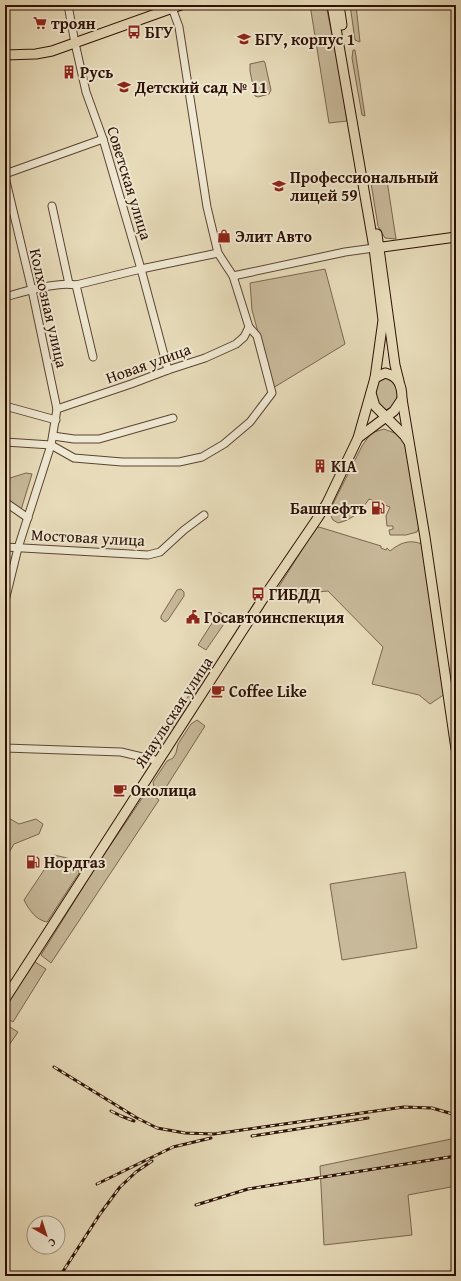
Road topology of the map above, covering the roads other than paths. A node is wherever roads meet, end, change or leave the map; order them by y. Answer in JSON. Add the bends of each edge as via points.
{"nodes":[{"id":1,"x":68,"y":5,"type":"edge"},
{"id":2,"x":181,"y":5,"type":"edge"},
{"id":3,"x":332,"y":5,"type":"edge"},
{"id":4,"x":339,"y":5,"type":"edge"},
{"id":5,"x":171,"y":7,"type":"edge"},
{"id":6,"x":75,"y":43,"type":"junction"},
{"id":7,"x":5,"y":55,"type":"edge"},
{"id":8,"x":103,"y":139,"type":"junction"},
{"id":9,"x":5,"y":176,"type":"edge"},
{"id":10,"x":52,"y":206,"type":"dead end"},
{"id":11,"x":456,"y":237,"type":"edge"},
{"id":12,"x":377,"y":248,"type":"junction"},
{"id":13,"x":218,"y":253,"type":"junction"},
{"id":14,"x":141,"y":269,"type":"junction"},
{"id":15,"x":233,"y":276,"type":"junction"},
{"id":16,"x":72,"y":285,"type":"junction"},
{"id":17,"x":32,"y":290,"type":"junction"},
{"id":18,"x":5,"y":297,"type":"edge"},
{"id":19,"x":249,"y":327,"type":"junction"},
{"id":20,"x":93,"y":358,"type":"dead end"},
{"id":21,"x":168,"y":370,"type":"junction"},
{"id":22,"x":375,"y":378,"type":"junction"},
{"id":23,"x":399,"y":381,"type":"junction"},
{"id":24,"x":371,"y":392,"type":"junction"},
{"id":25,"x":402,"y":399,"type":"junction"},
{"id":26,"x":5,"y":406,"type":"edge"},
{"id":27,"x":57,"y":409,"type":"junction"},
{"id":28,"x":386,"y":417,"type":"junction"},
{"id":29,"x":173,"y":418,"type":"dead end"},
{"id":30,"x":56,"y":420,"type":"junction"},
{"id":31,"x":53,"y":436,"type":"junction"},
{"id":32,"x":358,"y":438,"type":"junction"},
{"id":33,"x":5,"y":442,"type":"edge"},
{"id":34,"x":409,"y":443,"type":"junction"},
{"id":35,"x":51,"y":445,"type":"junction"},
{"id":36,"x":5,"y":502,"type":"edge"},
{"id":37,"x":204,"y":515,"type":"dead end"},
{"id":38,"x":28,"y":518,"type":"junction"},
{"id":39,"x":5,"y":547,"type":"edge"},
{"id":40,"x":18,"y":548,"type":"junction"},
{"id":41,"x":5,"y":601,"type":"edge"},
{"id":42,"x":5,"y":748,"type":"edge"},
{"id":43,"x":456,"y":749,"type":"edge"},
{"id":44,"x":159,"y":761,"type":"junction"},
{"id":45,"x":5,"y":999,"type":"edge"}],
"edges":[{"from":1,"to":6,"type":"street","name":"Советская улица"},
{"from":2,"to":5,"type":"main road"},
{"from":3,"to":12,"type":"main road"},
{"from":4,"to":12,"type":"main road"},
{"from":5,"to":6,"type":"main road"},
{"from":5,"to":13,"type":"street","via":[[179,27],[207,207]]},
{"from":6,"to":7,"type":"main road","via":[[36,54]]},
{"from":6,"to":8,"type":"street","name":"Советская улица","via":[[86,92]]},
{"from":8,"to":9,"type":"street"},
{"from":8,"to":14,"type":"street","name":"Советская улица"},
{"from":9,"to":17,"type":"street","name":"Колхозная улица"},
{"from":10,"to":16,"type":"street"},
{"from":11,"to":12,"type":"main road"},
{"from":12,"to":15,"type":"street"},
{"from":12,"to":22,"type":"main road","via":[[383,320]]},
{"from":12,"to":23,"type":"main road"},
{"from":13,"to":14,"type":"street"},
{"from":13,"to":15,"type":"street"},
{"from":14,"to":16,"type":"street"},
{"from":14,"to":21,"type":"street","name":"Советская улица"},
{"from":15,"to":19,"type":"street"},
{"from":16,"to":17,"type":"street"},
{"from":16,"to":20,"type":"street"},
{"from":17,"to":18,"type":"street"},
{"from":17,"to":27,"type":"street","name":"Колхозная улица"},
{"from":19,"to":21,"type":"street","name":"Новая улица","via":[[244,337],[236,344],[205,358]]},
{"from":19,"to":35,"type":"street","via":[[257,336],[272,394],[250,422],[224,444],[202,457],[179,462],[122,462],[74,458]]},
{"from":21,"to":27,"type":"street","name":"Новая улица"},
{"from":22,"to":23,"type":"main road","via":[[385,373]]},
{"from":22,"to":24,"type":"main road"},
{"from":23,"to":25,"type":"main road"},
{"from":24,"to":28,"type":"main road","via":[[375,406]]},
{"from":24,"to":32,"type":"main road","name":"Янаульская улица"},
{"from":25,"to":28,"type":"main road"},
{"from":25,"to":34,"type":"main road"},
{"from":26,"to":30,"type":"street"},
{"from":27,"to":30,"type":"street","name":"Колхозная улица"},
{"from":28,"to":32,"type":"main road"},
{"from":28,"to":34,"type":"main road"},
{"from":29,"to":31,"type":"street","via":[[99,439]]},
{"from":30,"to":31,"type":"street","name":"Колхозная улица"},
{"from":31,"to":35,"type":"street","name":"Колхозная улица"},
{"from":32,"to":44,"type":"main road","name":"Янаульская улица","via":[[327,503]]},
{"from":33,"to":35,"type":"street"},
{"from":34,"to":43,"type":"main road"},
{"from":35,"to":38,"type":"street","name":"Колхозная улица"},
{"from":36,"to":38,"type":"street"},
{"from":37,"to":40,"type":"street","name":"Мостовая улица","via":[[160,552],[148,555]]},
{"from":38,"to":40,"type":"street","name":"Колхозная улица"},
{"from":39,"to":40,"type":"street","name":"Мостовая улица"},
{"from":40,"to":41,"type":"street","name":"Колхозная улица"},
{"from":42,"to":44,"type":"street","via":[[121,752]]},
{"from":44,"to":45,"type":"main road","name":"Янаульская улица"}]}
